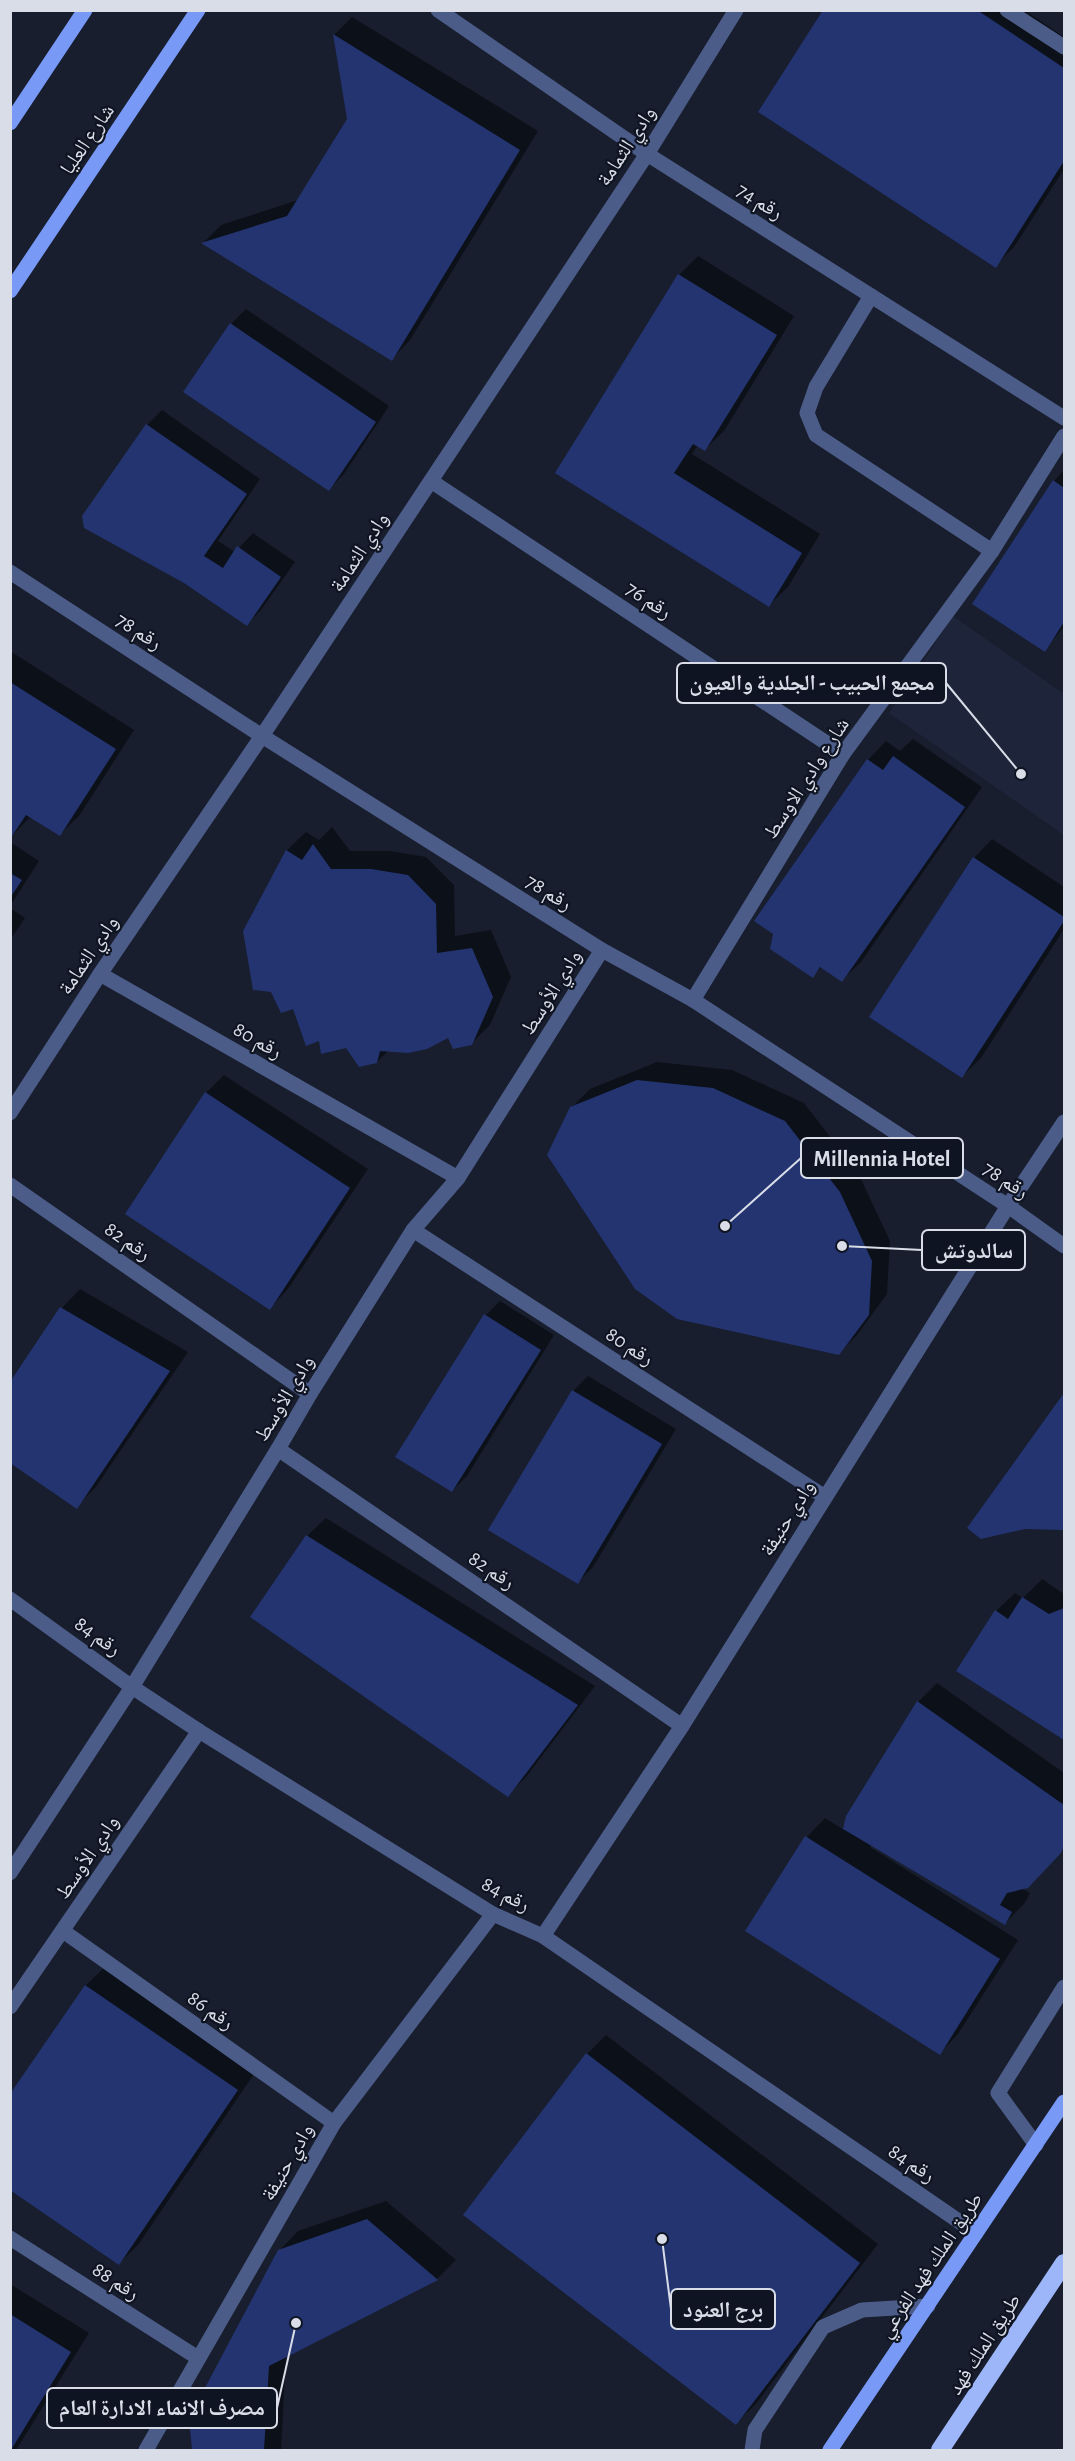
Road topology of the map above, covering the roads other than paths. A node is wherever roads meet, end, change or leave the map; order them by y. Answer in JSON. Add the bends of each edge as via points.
{"nodes":[{"id":1,"x":85,"y":10,"type":"edge"},
{"id":2,"x":198,"y":10,"type":"edge"},
{"id":3,"x":438,"y":10,"type":"edge"},
{"id":4,"x":736,"y":10,"type":"edge"},
{"id":5,"x":1008,"y":10,"type":"edge"},
{"id":6,"x":1065,"y":47,"type":"edge"},
{"id":7,"x":10,"y":123,"type":"edge"},
{"id":8,"x":647,"y":154,"type":"junction"},
{"id":9,"x":10,"y":291,"type":"edge"},
{"id":10,"x":871,"y":296,"type":"junction"},
{"id":11,"x":1065,"y":418,"type":"edge"},
{"id":12,"x":1065,"y":436,"type":"edge"},
{"id":13,"x":431,"y":481,"type":"junction"},
{"id":14,"x":992,"y":551,"type":"junction"},
{"id":15,"x":10,"y":572,"type":"edge"},
{"id":16,"x":262,"y":736,"type":"junction"},
{"id":17,"x":843,"y":754,"type":"junction"},
{"id":18,"x":602,"y":950,"type":"junction"},
{"id":19,"x":100,"y":974,"type":"junction"},
{"id":20,"x":693,"y":1000,"type":"junction"},
{"id":21,"x":10,"y":1113,"type":"edge"},
{"id":22,"x":1065,"y":1122,"type":"edge"},
{"id":23,"x":458,"y":1178,"type":"junction"},
{"id":24,"x":10,"y":1185,"type":"edge"},
{"id":25,"x":1008,"y":1206,"type":"junction"},
{"id":26,"x":413,"y":1230,"type":"junction"},
{"id":27,"x":1065,"y":1246,"type":"edge"},
{"id":28,"x":310,"y":1394,"type":"junction"},
{"id":29,"x":278,"y":1449,"type":"junction"},
{"id":30,"x":825,"y":1497,"type":"junction"},
{"id":31,"x":10,"y":1599,"type":"edge"},
{"id":32,"x":132,"y":1687,"type":"junction"},
{"id":33,"x":682,"y":1726,"type":"junction"},
{"id":34,"x":199,"y":1731,"type":"junction"},
{"id":35,"x":10,"y":1874,"type":"edge"},
{"id":36,"x":493,"y":1914,"type":"junction"},
{"id":37,"x":63,"y":1931,"type":"junction"},
{"id":38,"x":543,"y":1936,"type":"junction"},
{"id":39,"x":1065,"y":1987,"type":"edge"},
{"id":40,"x":10,"y":2007,"type":"edge"},
{"id":41,"x":1065,"y":2102,"type":"edge"},
{"id":42,"x":334,"y":2123,"type":"junction"},
{"id":43,"x":1036,"y":2145,"type":"junction"},
{"id":44,"x":976,"y":2233,"type":"junction"},
{"id":45,"x":10,"y":2238,"type":"edge"},
{"id":46,"x":1065,"y":2263,"type":"edge"},
{"id":47,"x":927,"y":2306,"type":"junction"},
{"id":48,"x":198,"y":2358,"type":"junction"},
{"id":49,"x":146,"y":2451,"type":"edge"},
{"id":50,"x":752,"y":2451,"type":"edge"},
{"id":51,"x":830,"y":2451,"type":"edge"},
{"id":52,"x":940,"y":2451,"type":"edge"}],
"edges":[{"from":1,"to":7,"type":"main road"},
{"from":2,"to":9,"type":"main road","name":"شارع العليا"},
{"from":3,"to":8,"type":"street","name":"رقم 74"},
{"from":4,"to":8,"type":"street","name":"وادي الثمامة"},
{"from":5,"to":6,"type":"street"},
{"from":8,"to":10,"type":"street","name":"رقم 74"},
{"from":8,"to":13,"type":"street","name":"وادي الثمامة"},
{"from":10,"to":11,"type":"street","name":"رقم 74"},
{"from":10,"to":14,"type":"street","via":[[816,387],[807,412],[816,435]]},
{"from":12,"to":14,"type":"street","name":"شارع وادي الاوسط"},
{"from":13,"to":16,"type":"street","name":"وادي الثمامة"},
{"from":13,"to":17,"type":"street","name":"رقم 76"},
{"from":14,"to":17,"type":"street","name":"شارع وادي الاوسط"},
{"from":15,"to":16,"type":"street","name":"رقم 78"},
{"from":16,"to":18,"type":"street","name":"رقم 78"},
{"from":16,"to":19,"type":"street","name":"وادي الثمامة"},
{"from":17,"to":20,"type":"street","name":"شارع وادي الاوسط"},
{"from":18,"to":20,"type":"street","name":"رقم 78"},
{"from":18,"to":23,"type":"street","name":"وادي الأوسط"},
{"from":19,"to":21,"type":"street","name":"وادي الثمامة"},
{"from":19,"to":23,"type":"street","name":"رقم 80"},
{"from":20,"to":25,"type":"street","name":"رقم 78"},
{"from":22,"to":25,"type":"street","name":"وادي حنيفة"},
{"from":23,"to":26,"type":"street","name":"وادي الأوسط"},
{"from":24,"to":28,"type":"street","name":"رقم 82"},
{"from":25,"to":27,"type":"street","name":"رقم 78"},
{"from":25,"to":30,"type":"street","name":"وادي حنيفة"},
{"from":26,"to":28,"type":"street","name":"وادي الأوسط"},
{"from":26,"to":30,"type":"street","name":"رقم 80"},
{"from":28,"to":29,"type":"street","name":"وادي الأوسط"},
{"from":29,"to":32,"type":"street","name":"وادي الأوسط"},
{"from":29,"to":33,"type":"street","name":"رقم 82"},
{"from":30,"to":33,"type":"street","name":"وادي حنيفة"},
{"from":31,"to":32,"type":"street","name":"رقم 84"},
{"from":32,"to":34,"type":"street","name":"رقم 84"},
{"from":32,"to":35,"type":"street","name":"وادي الأوسط"},
{"from":33,"to":38,"type":"street","name":"وادي حنيفة"},
{"from":34,"to":36,"type":"street","name":"رقم 84"},
{"from":34,"to":37,"type":"street","name":"وادي الأوسط"},
{"from":36,"to":38,"type":"street","name":"رقم 84"},
{"from":36,"to":42,"type":"street","name":"وادي حنيفة"},
{"from":37,"to":40,"type":"street","name":"وادي الأوسط"},
{"from":37,"to":42,"type":"street","name":"رقم 86"},
{"from":38,"to":44,"type":"street","name":"رقم 84"},
{"from":39,"to":43,"type":"street","via":[[998,2093]]},
{"from":41,"to":43,"type":"main road","name":"طريق الملك فهد الفرعي"},
{"from":42,"to":48,"type":"street","name":"وادي حنيفة"},
{"from":43,"to":44,"type":"main road","name":"طريق الملك فهد الفرعي"},
{"from":44,"to":47,"type":"main road","name":"طريق الملك فهد الفرعي"},
{"from":45,"to":48,"type":"street","name":"رقم 88"},
{"from":46,"to":52,"type":"highway","name":"طريق الملك فهد"},
{"from":47,"to":50,"type":"street","via":[[862,2310],[823,2326],[755,2430]]},
{"from":47,"to":51,"type":"main road","name":"طريق الملك فهد الفرعي"},
{"from":48,"to":49,"type":"street","name":"وادي حنيفة"}]}
